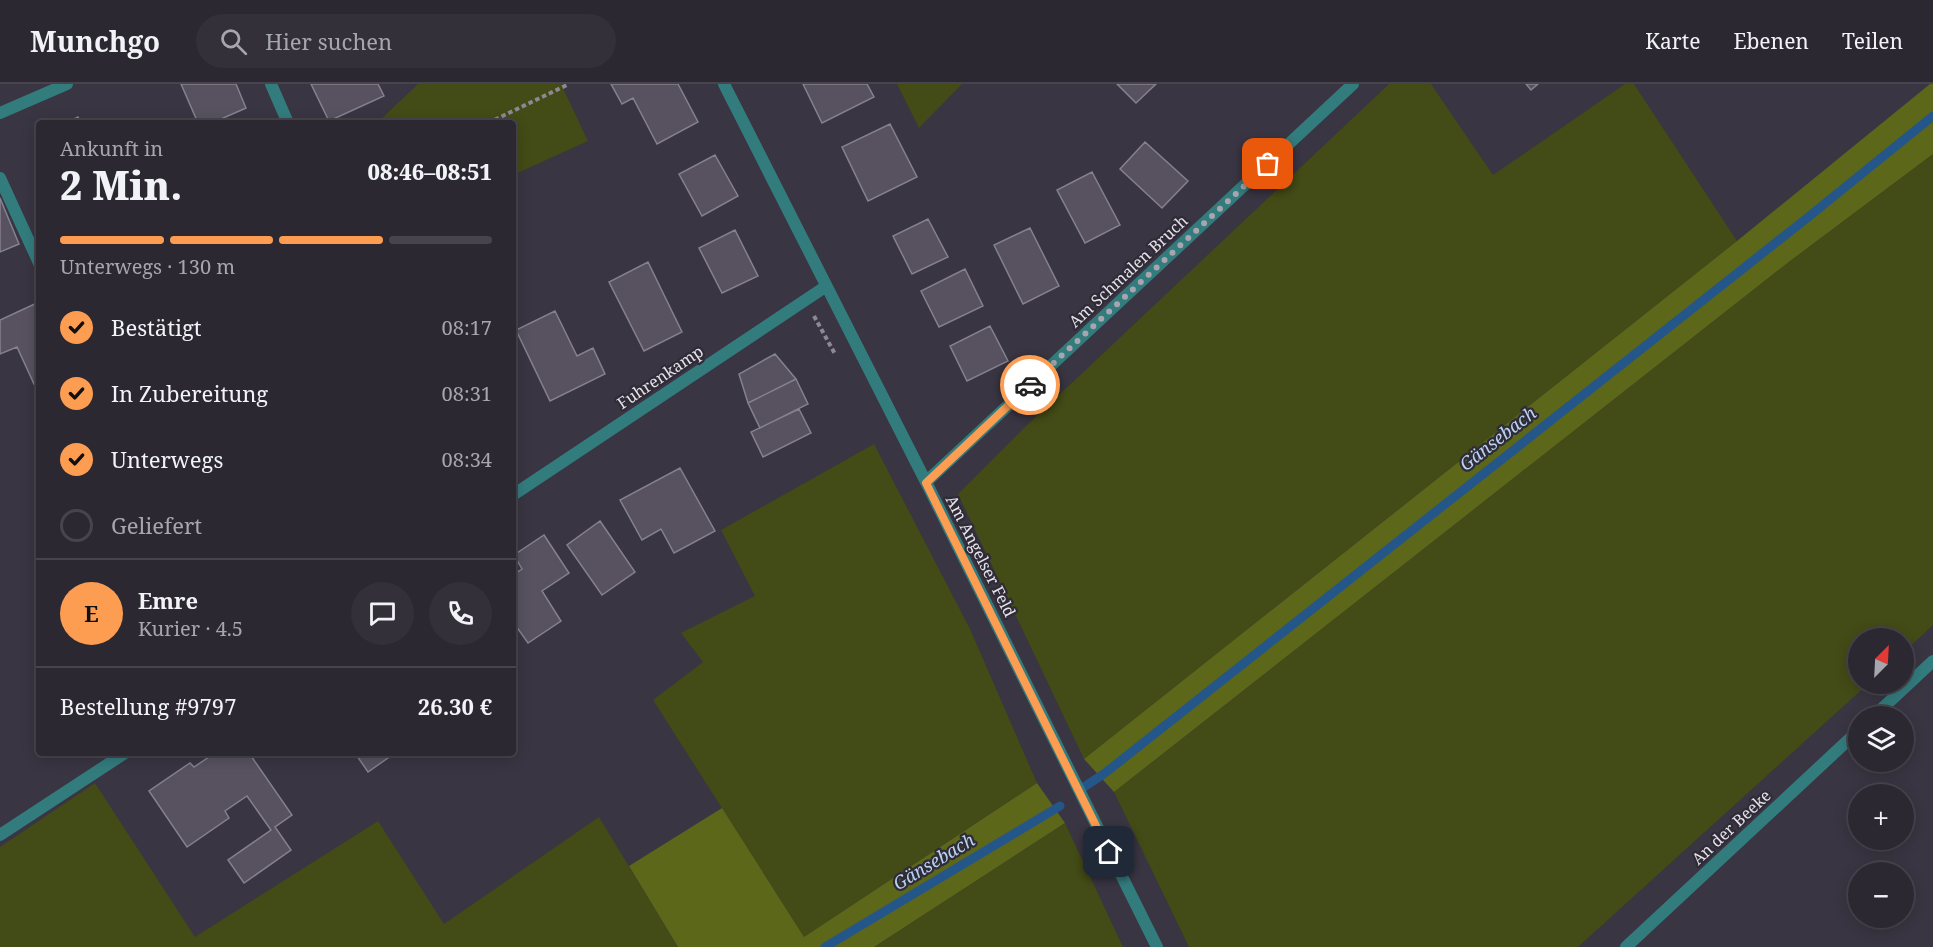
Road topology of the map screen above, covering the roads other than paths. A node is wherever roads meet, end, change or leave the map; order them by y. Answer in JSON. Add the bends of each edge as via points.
{"nodes":[{"id":1,"x":66,"y":84,"type":"edge"},
{"id":2,"x":271,"y":84,"type":"edge"},
{"id":3,"x":724,"y":84,"type":"edge"},
{"id":4,"x":1353,"y":84,"type":"edge"},
{"id":5,"x":0,"y":113,"type":"edge"},
{"id":6,"x":287,"y":120,"type":"edge"},
{"id":7,"x":0,"y":178,"type":"edge"},
{"id":8,"x":36,"y":256,"type":"edge"},
{"id":9,"x":825,"y":286,"type":"junction"},
{"id":10,"x":926,"y":483,"type":"junction"},
{"id":11,"x":516,"y":493,"type":"edge"},
{"id":12,"x":1933,"y":662,"type":"edge"},
{"id":13,"x":1885,"y":706,"type":"edge"},
{"id":14,"x":1848,"y":740,"type":"edge"},
{"id":15,"x":120,"y":756,"type":"edge"},
{"id":16,"x":0,"y":836,"type":"edge"},
{"id":17,"x":1157,"y":947,"type":"edge"},
{"id":18,"x":1626,"y":947,"type":"edge"}],
"edges":[{"from":1,"to":5,"type":"street"},
{"from":2,"to":6,"type":"street"},
{"from":3,"to":9,"type":"street","name":"Am Angelser Feld"},
{"from":4,"to":10,"type":"street","name":"Am Schmalen Bruch"},
{"from":7,"to":8,"type":"street"},
{"from":9,"to":10,"type":"street","name":"Am Angelser Feld"},
{"from":9,"to":11,"type":"street","name":"Fuhrenkamp"},
{"from":10,"to":17,"type":"street","name":"Am Angelser Feld"},
{"from":12,"to":13,"type":"street"},
{"from":14,"to":18,"type":"street","name":"An der Beeke"},
{"from":15,"to":16,"type":"street"}]}
